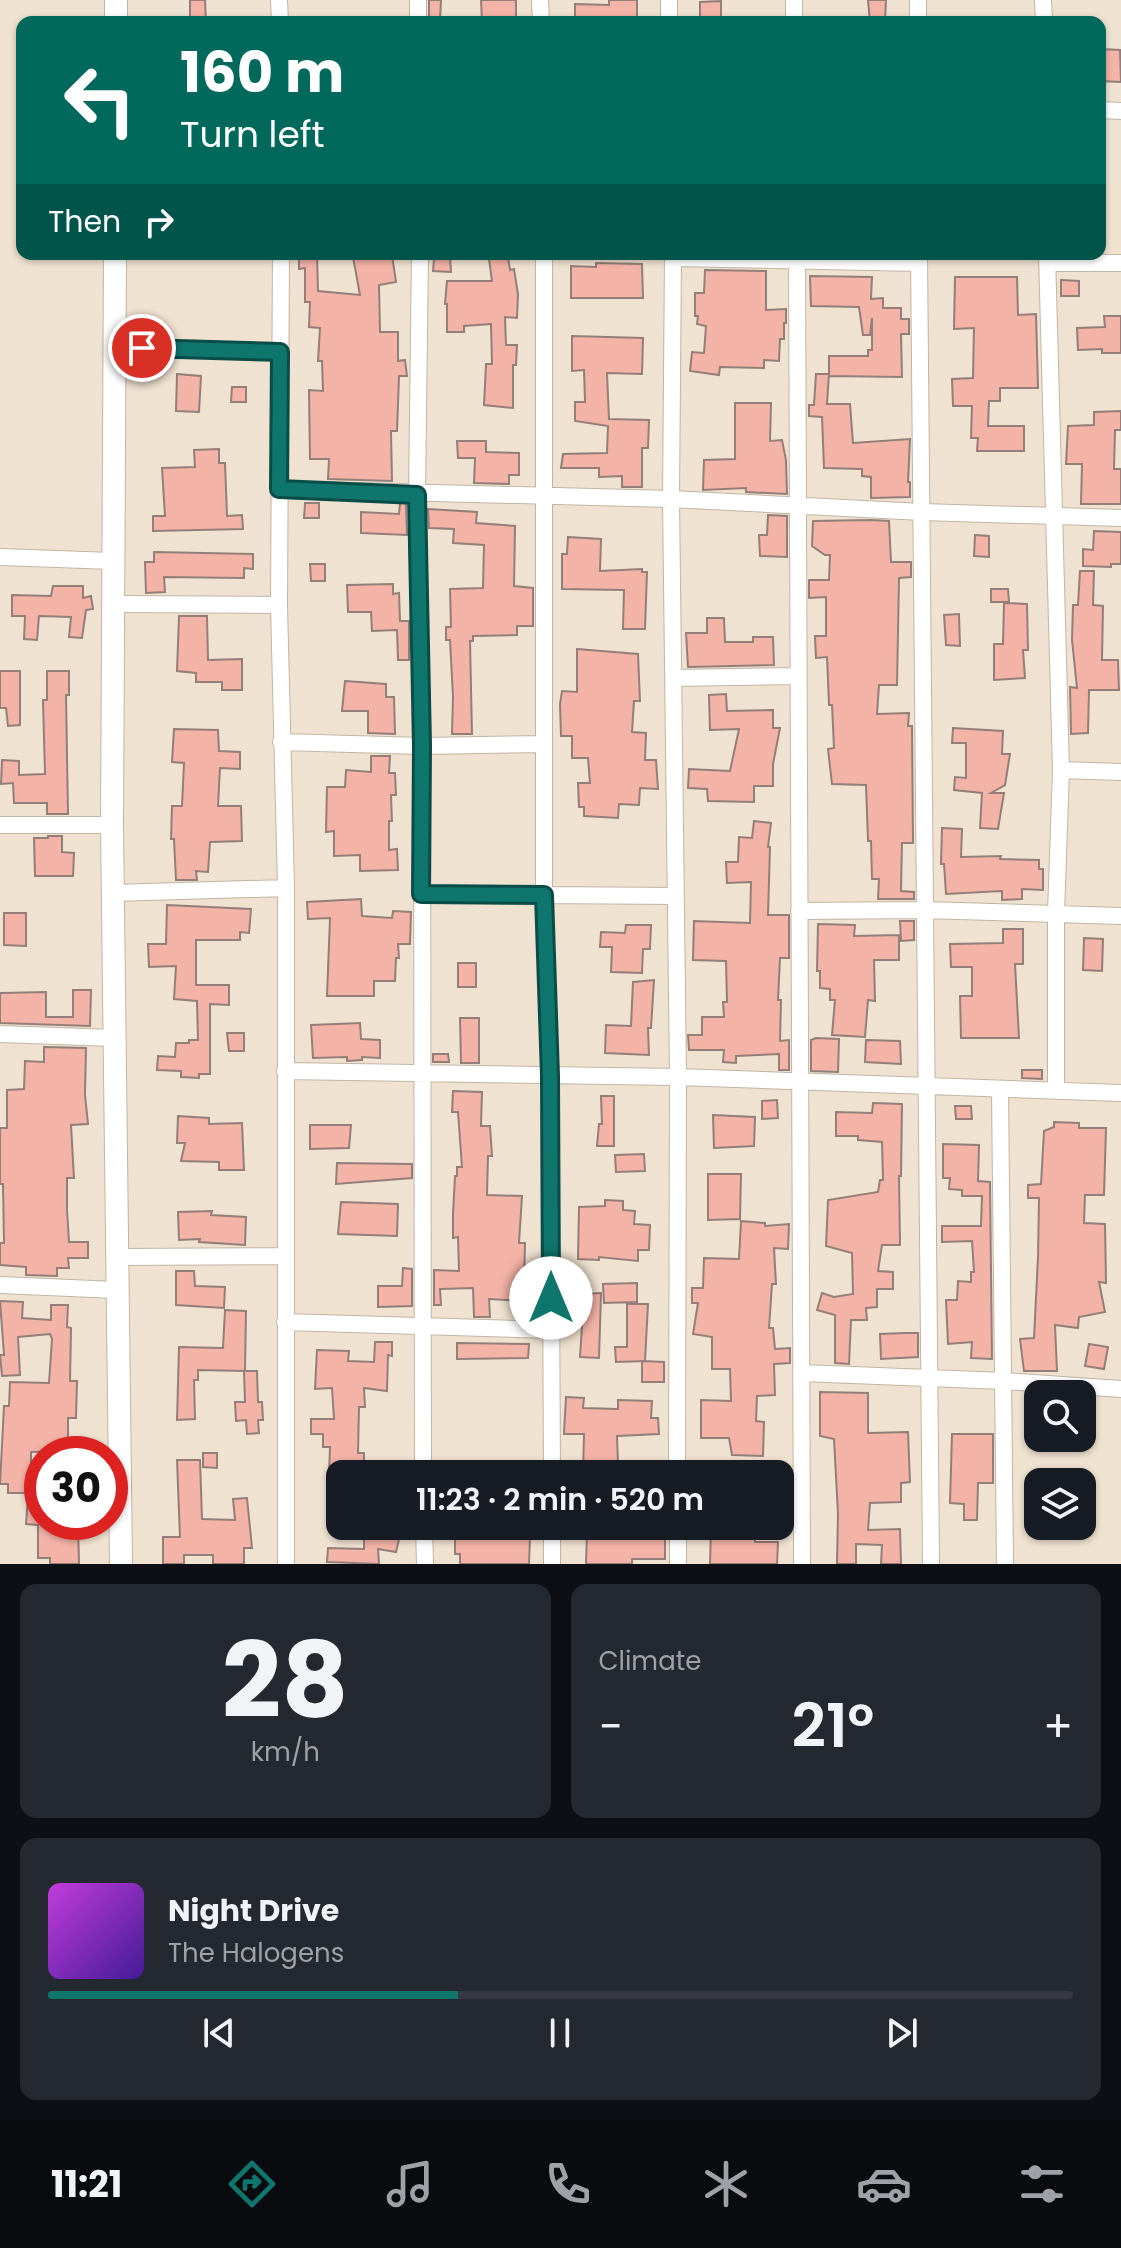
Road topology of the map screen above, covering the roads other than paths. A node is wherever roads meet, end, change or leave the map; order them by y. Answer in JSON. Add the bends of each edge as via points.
{"nodes":[{"id":1,"x":115,"y":260,"type":"edge"},
{"id":2,"x":281,"y":260,"type":"edge"},
{"id":3,"x":420,"y":260,"type":"edge"},
{"id":4,"x":544,"y":260,"type":"edge"},
{"id":5,"x":673,"y":260,"type":"edge"},
{"id":6,"x":797,"y":260,"type":"edge"},
{"id":7,"x":919,"y":260,"type":"edge"},
{"id":8,"x":1047,"y":260,"type":"edge"},
{"id":9,"x":1077,"y":260,"type":"edge"},
{"id":10,"x":1121,"y":263,"type":"edge"},
{"id":11,"x":114,"y":347,"type":"junction"},
{"id":12,"x":280,"y":352,"type":"junction"},
{"id":13,"x":279,"y":489,"type":"junction"},
{"id":14,"x":417,"y":495,"type":"junction"},
{"id":15,"x":543,"y":496,"type":"junction"},
{"id":16,"x":671,"y":499,"type":"junction"},
{"id":17,"x":797,"y":505,"type":"junction"},
{"id":18,"x":922,"y":512,"type":"junction"},
{"id":19,"x":1054,"y":516,"type":"junction"},
{"id":20,"x":1121,"y":518,"type":"edge"},
{"id":21,"x":0,"y":557,"type":"edge"},
{"id":22,"x":113,"y":561,"type":"junction"},
{"id":23,"x":112,"y":604,"type":"junction"},
{"id":24,"x":279,"y":605,"type":"junction"},
{"id":25,"x":798,"y":676,"type":"junction"},
{"id":26,"x":675,"y":678,"type":"junction"},
{"id":27,"x":281,"y":742,"type":"junction"},
{"id":28,"x":543,"y":744,"type":"junction"},
{"id":29,"x":422,"y":746,"type":"junction"},
{"id":30,"x":1061,"y":770,"type":"junction"},
{"id":31,"x":1121,"y":772,"type":"edge"},
{"id":32,"x":0,"y":825,"type":"edge"},
{"id":33,"x":112,"y":825,"type":"junction"},
{"id":34,"x":286,"y":888,"type":"junction"},
{"id":35,"x":113,"y":893,"type":"junction"},
{"id":36,"x":421,"y":894,"type":"junction"},
{"id":37,"x":544,"y":895,"type":"junction"},
{"id":38,"x":676,"y":896,"type":"junction"},
{"id":39,"x":924,"y":910,"type":"junction"},
{"id":40,"x":799,"y":911,"type":"junction"},
{"id":41,"x":1056,"y":913,"type":"junction"},
{"id":42,"x":1121,"y":916,"type":"edge"},
{"id":43,"x":0,"y":1034,"type":"edge"},
{"id":44,"x":114,"y":1038,"type":"junction"},
{"id":45,"x":285,"y":1071,"type":"junction"},
{"id":46,"x":422,"y":1074,"type":"junction"},
{"id":47,"x":550,"y":1076,"type":"junction"},
{"id":48,"x":678,"y":1077,"type":"junction"},
{"id":49,"x":799,"y":1083,"type":"junction"},
{"id":50,"x":927,"y":1085,"type":"junction"},
{"id":51,"x":1000,"y":1090,"type":"junction"},
{"id":52,"x":1056,"y":1091,"type":"junction"},
{"id":53,"x":1121,"y":1093,"type":"edge"},
{"id":54,"x":284,"y":1256,"type":"junction"},
{"id":55,"x":117,"y":1257,"type":"junction"},
{"id":56,"x":0,"y":1285,"type":"edge"},
{"id":57,"x":117,"y":1290,"type":"junction"},
{"id":58,"x":285,"y":1322,"type":"junction"},
{"id":59,"x":424,"y":1325,"type":"junction"},
{"id":60,"x":551,"y":1330,"type":"junction"},
{"id":61,"x":802,"y":1373,"type":"junction"},
{"id":62,"x":929,"y":1377,"type":"junction"},
{"id":63,"x":1004,"y":1381,"type":"junction"},
{"id":64,"x":1121,"y":1389,"type":"edge"},
{"id":65,"x":423,"y":1460,"type":"edge"},
{"id":66,"x":552,"y":1460,"type":"edge"},
{"id":67,"x":677,"y":1460,"type":"edge"},
{"id":68,"x":794,"y":1486,"type":"edge"},
{"id":69,"x":802,"y":1486,"type":"junction"},
{"id":70,"x":424,"y":1540,"type":"edge"},
{"id":71,"x":552,"y":1540,"type":"edge"},
{"id":72,"x":678,"y":1540,"type":"edge"},
{"id":73,"x":121,"y":1564,"type":"edge"},
{"id":74,"x":286,"y":1564,"type":"edge"},
{"id":75,"x":425,"y":1564,"type":"edge"},
{"id":76,"x":552,"y":1564,"type":"edge"},
{"id":77,"x":678,"y":1564,"type":"edge"},
{"id":78,"x":802,"y":1564,"type":"edge"},
{"id":79,"x":931,"y":1564,"type":"edge"},
{"id":80,"x":1005,"y":1564,"type":"edge"}],
"edges":[{"from":1,"to":11,"type":"street"},
{"from":2,"to":12,"type":"street"},
{"from":3,"to":14,"type":"street"},
{"from":4,"to":15,"type":"street"},
{"from":5,"to":16,"type":"street"},
{"from":6,"to":17,"type":"street"},
{"from":7,"to":18,"type":"street"},
{"from":8,"to":19,"type":"street"},
{"from":9,"to":10,"type":"street"},
{"from":11,"to":12,"type":"street"},
{"from":11,"to":22,"type":"street"},
{"from":12,"to":13,"type":"street"},
{"from":13,"to":14,"type":"street"},
{"from":13,"to":24,"type":"street"},
{"from":14,"to":15,"type":"street"},
{"from":14,"to":29,"type":"street"},
{"from":15,"to":16,"type":"street"},
{"from":15,"to":28,"type":"street"},
{"from":16,"to":17,"type":"street"},
{"from":16,"to":26,"type":"street"},
{"from":17,"to":18,"type":"street"},
{"from":17,"to":25,"type":"street"},
{"from":18,"to":19,"type":"street"},
{"from":18,"to":39,"type":"street"},
{"from":19,"to":20,"type":"street"},
{"from":19,"to":30,"type":"street"},
{"from":21,"to":22,"type":"street"},
{"from":22,"to":23,"type":"street"},
{"from":23,"to":24,"type":"street"},
{"from":23,"to":33,"type":"street"},
{"from":24,"to":27,"type":"street"},
{"from":25,"to":26,"type":"street"},
{"from":25,"to":40,"type":"street"},
{"from":26,"to":38,"type":"street"},
{"from":27,"to":29,"type":"street"},
{"from":27,"to":34,"type":"street"},
{"from":28,"to":29,"type":"street"},
{"from":28,"to":37,"type":"street"},
{"from":29,"to":36,"type":"street"},
{"from":30,"to":31,"type":"street"},
{"from":30,"to":41,"type":"street"},
{"from":32,"to":33,"type":"street"},
{"from":33,"to":35,"type":"street"},
{"from":34,"to":35,"type":"street"},
{"from":34,"to":45,"type":"street"},
{"from":35,"to":44,"type":"street"},
{"from":36,"to":37,"type":"street"},
{"from":36,"to":46,"type":"street"},
{"from":37,"to":38,"type":"street"},
{"from":37,"to":47,"type":"street"},
{"from":38,"to":48,"type":"street"},
{"from":39,"to":40,"type":"street"},
{"from":39,"to":41,"type":"street"},
{"from":39,"to":50,"type":"street"},
{"from":40,"to":49,"type":"street"},
{"from":41,"to":42,"type":"street"},
{"from":41,"to":52,"type":"street"},
{"from":43,"to":44,"type":"street"},
{"from":44,"to":55,"type":"street"},
{"from":45,"to":46,"type":"street"},
{"from":45,"to":54,"type":"street"},
{"from":46,"to":47,"type":"street"},
{"from":46,"to":59,"type":"street"},
{"from":47,"to":48,"type":"street"},
{"from":47,"to":60,"type":"street"},
{"from":48,"to":49,"type":"street"},
{"from":48,"to":67,"type":"street"},
{"from":49,"to":50,"type":"street"},
{"from":49,"to":61,"type":"street"},
{"from":50,"to":51,"type":"street"},
{"from":50,"to":62,"type":"street"},
{"from":51,"to":52,"type":"street"},
{"from":51,"to":63,"type":"street"},
{"from":52,"to":53,"type":"street"},
{"from":54,"to":55,"type":"street"},
{"from":54,"to":58,"type":"street"},
{"from":55,"to":57,"type":"street"},
{"from":56,"to":57,"type":"street"},
{"from":57,"to":73,"type":"street"},
{"from":58,"to":59,"type":"street"},
{"from":58,"to":74,"type":"street"},
{"from":59,"to":60,"type":"street"},
{"from":59,"to":65,"type":"street"},
{"from":60,"to":66,"type":"street"},
{"from":61,"to":62,"type":"street"},
{"from":61,"to":69,"type":"street"},
{"from":62,"to":63,"type":"street"},
{"from":62,"to":79,"type":"street"},
{"from":63,"to":64,"type":"street"},
{"from":63,"to":80,"type":"street"},
{"from":68,"to":69,"type":"street"},
{"from":69,"to":78,"type":"street"},
{"from":70,"to":75,"type":"street"},
{"from":71,"to":76,"type":"street"},
{"from":72,"to":77,"type":"street"}]}
